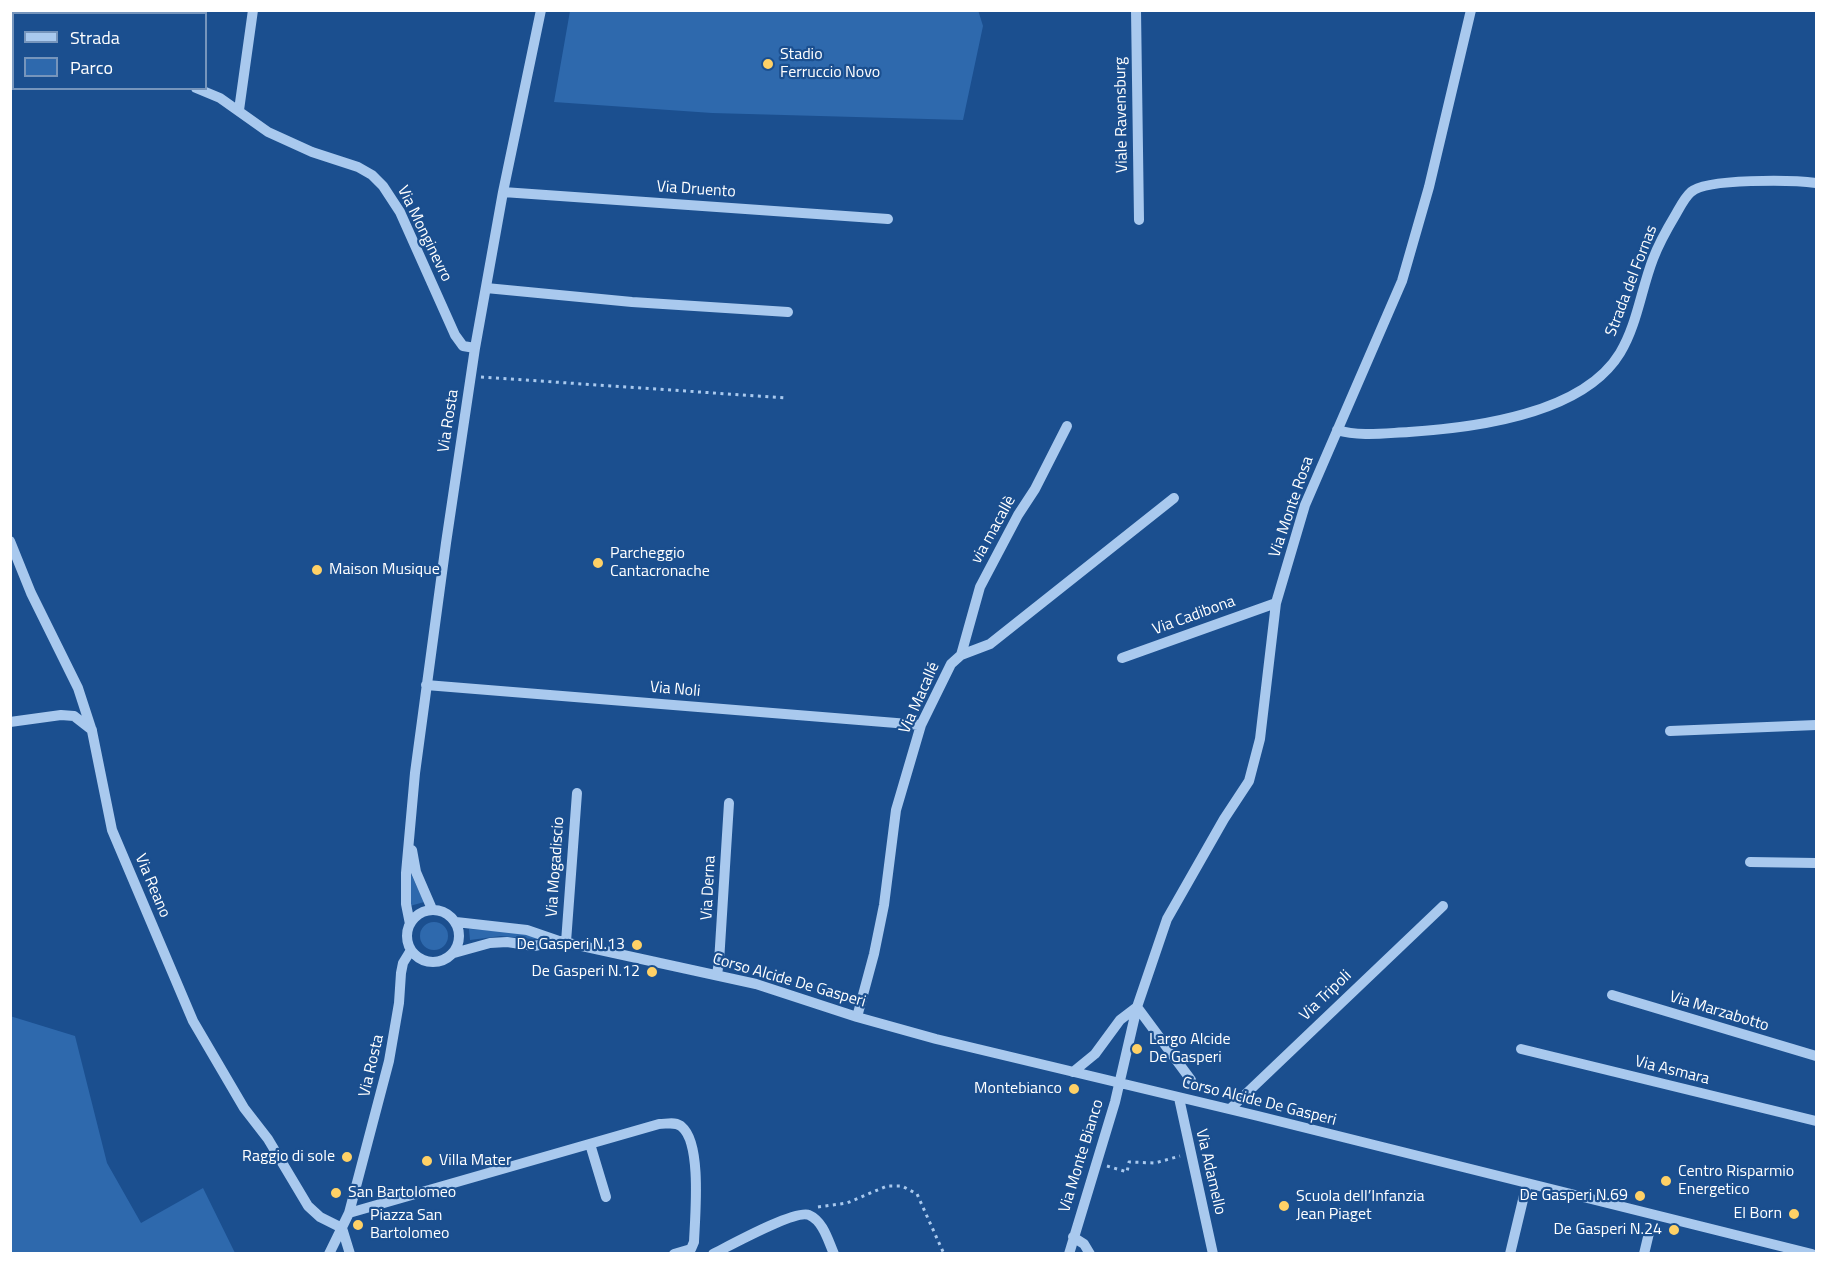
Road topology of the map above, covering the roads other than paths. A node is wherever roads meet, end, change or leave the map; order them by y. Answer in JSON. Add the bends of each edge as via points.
{"nodes":[{"id":1,"x":252,"y":10,"type":"edge"},
{"id":2,"x":540,"y":10,"type":"edge"},
{"id":3,"x":1136,"y":10,"type":"edge"},
{"id":4,"x":1471,"y":10,"type":"edge"},
{"id":5,"x":201,"y":90,"type":"edge"},
{"id":6,"x":238,"y":110,"type":"junction"},
{"id":7,"x":1816,"y":183,"type":"edge"},
{"id":8,"x":503,"y":192,"type":"junction"},
{"id":9,"x":888,"y":219,"type":"dead end"},
{"id":10,"x":1139,"y":220,"type":"dead end"},
{"id":11,"x":486,"y":288,"type":"junction"},
{"id":12,"x":788,"y":312,"type":"dead end"},
{"id":13,"x":475,"y":348,"type":"junction"},
{"id":14,"x":1068,"y":426,"type":"dead end"},
{"id":15,"x":1337,"y":430,"type":"junction"},
{"id":16,"x":1174,"y":498,"type":"dead end"},
{"id":17,"x":10,"y":541,"type":"edge"},
{"id":18,"x":1276,"y":603,"type":"junction"},
{"id":19,"x":961,"y":654,"type":"junction"},
{"id":20,"x":1122,"y":658,"type":"dead end"},
{"id":21,"x":426,"y":685,"type":"junction"},
{"id":22,"x":10,"y":722,"type":"edge"},
{"id":23,"x":921,"y":725,"type":"junction"},
{"id":24,"x":1816,"y":725,"type":"edge"},
{"id":25,"x":92,"y":731,"type":"junction"},
{"id":26,"x":1670,"y":731,"type":"dead end"},
{"id":27,"x":577,"y":794,"type":"dead end"},
{"id":28,"x":729,"y":803,"type":"dead end"},
{"id":29,"x":410,"y":840,"type":"junction"},
{"id":30,"x":1750,"y":862,"type":"dead end"},
{"id":31,"x":1816,"y":863,"type":"edge"},
{"id":32,"x":1443,"y":906,"type":"dead end"},
{"id":33,"x":432,"y":909,"type":"junction"},
{"id":34,"x":456,"y":922,"type":"junction"},
{"id":35,"x":410,"y":924,"type":"junction"},
{"id":36,"x":562,"y":942,"type":"junction"},
{"id":37,"x":411,"y":950,"type":"junction"},
{"id":38,"x":454,"y":953,"type":"junction"},
{"id":39,"x":717,"y":974,"type":"junction"},
{"id":40,"x":1612,"y":995,"type":"dead end"},
{"id":41,"x":1137,"y":1007,"type":"junction"},
{"id":42,"x":857,"y":1017,"type":"junction"},
{"id":43,"x":1521,"y":1049,"type":"dead end"},
{"id":44,"x":1816,"y":1056,"type":"edge"},
{"id":45,"x":1073,"y":1072,"type":"junction"},
{"id":46,"x":1191,"y":1080,"type":"dead end"},
{"id":47,"x":1119,"y":1083,"type":"junction"},
{"id":48,"x":1179,"y":1098,"type":"junction"},
{"id":49,"x":1230,"y":1109,"type":"junction"},
{"id":50,"x":1816,"y":1121,"type":"edge"},
{"id":51,"x":590,"y":1144,"type":"junction"},
{"id":52,"x":1527,"y":1183,"type":"junction"},
{"id":53,"x":606,"y":1197,"type":"dead end"},
{"id":54,"x":350,"y":1213,"type":"junction"},
{"id":55,"x":342,"y":1228,"type":"junction"},
{"id":56,"x":1649,"y":1233,"type":"dead end"},
{"id":57,"x":1073,"y":1237,"type":"junction"},
{"id":58,"x":329,"y":1254,"type":"edge"},
{"id":59,"x":350,"y":1254,"type":"edge"},
{"id":60,"x":674,"y":1254,"type":"edge"},
{"id":61,"x":713,"y":1254,"type":"edge"},
{"id":62,"x":834,"y":1254,"type":"edge"},
{"id":63,"x":1069,"y":1254,"type":"edge"},
{"id":64,"x":1090,"y":1254,"type":"edge"},
{"id":65,"x":1213,"y":1254,"type":"edge"},
{"id":66,"x":1510,"y":1254,"type":"edge"},
{"id":67,"x":1644,"y":1254,"type":"edge"},
{"id":68,"x":1812,"y":1254,"type":"edge"}],
"edges":[{"from":1,"to":6,"type":"street"},
{"from":2,"to":8,"type":"street","name":"Via Rosta"},
{"from":3,"to":10,"type":"street","name":"Viale Ravensburg"},
{"from":4,"to":15,"type":"street","name":"Via Monte Rosa","via":[[1430,188],[1402,281]]},
{"from":5,"to":6,"type":"street","name":"Via Monginevro"},
{"from":6,"to":13,"type":"street","name":"Via Monginevro","via":[[268,132],[358,168],[383,186],[399,212],[455,336],[463,346]]},
{"from":7,"to":15,"type":"street","name":"Strada del Fornas","via":[[1718,183],[1690,192],[1653,258],[1631,331],[1620,353],[1608,370],[1564,399],[1514,417],[1457,429],[1379,434]]},
{"from":8,"to":9,"type":"street","name":"Via Druento"},
{"from":8,"to":11,"type":"street","name":"Via Rosta"},
{"from":11,"to":12,"type":"street"},
{"from":11,"to":13,"type":"street","name":"Via Rosta"},
{"from":13,"to":21,"type":"street","name":"Via Rosta"},
{"from":14,"to":19,"type":"street","name":"via macallè","via":[[980,587]]},
{"from":15,"to":18,"type":"street","name":"Via Monte Rosa","via":[[1305,505]]},
{"from":16,"to":19,"type":"street","name":"Via Macallé","via":[[990,644]]},
{"from":17,"to":25,"type":"street","name":"Via Reano","via":[[78,688]]},
{"from":18,"to":20,"type":"street","name":"Via Cadibona"},
{"from":18,"to":41,"type":"street","name":"Via Monte Rosa","via":[[1260,739],[1249,782],[1167,919]]},
{"from":19,"to":23,"type":"street","name":"Via Macallé","via":[[951,664]]},
{"from":21,"to":23,"type":"street","name":"Via Noli"},
{"from":21,"to":29,"type":"street","name":"Via Rosta"},
{"from":22,"to":25,"type":"street","via":[[74,716]]},
{"from":23,"to":42,"type":"street","name":"Via Macallé","via":[[896,810],[884,905]]},
{"from":24,"to":26,"type":"street"},
{"from":25,"to":55,"type":"street","name":"Via Reano","via":[[112,830],[193,1021],[308,1206]]},
{"from":27,"to":36,"type":"street","name":"Via Mogadiscio"},
{"from":28,"to":39,"type":"street","name":"Via Derna"},
{"from":29,"to":33,"type":"street","name":"Via Rosta","via":[[416,872]]},
{"from":29,"to":35,"type":"street","name":"Via Rosta","via":[[406,873]]},
{"from":30,"to":31,"type":"street"},
{"from":32,"to":49,"type":"street","name":"Via Tripoli"},
{"from":33,"to":34,"type":"street","via":[[446,912]]},
{"from":33,"to":35,"type":"street","via":[[415,916]]},
{"from":34,"to":36,"type":"street","name":"Corso Alcide De Gasperi","via":[[527,930]]},
{"from":34,"to":38,"type":"street","via":[[460,938]]},
{"from":35,"to":37,"type":"street","via":[[407,932]]},
{"from":36,"to":38,"type":"street","name":"Corso Alcide De Gasperi","via":[[534,946],[490,943]]},
{"from":36,"to":39,"type":"street","name":"Corso Alcide De Gasperi"},
{"from":37,"to":38,"type":"street","via":[[431,963],[448,959]]},
{"from":37,"to":54,"type":"street","name":"Via Rosta","via":[[403,963],[389,1061]]},
{"from":39,"to":42,"type":"street","name":"Corso Alcide De Gasperi"},
{"from":40,"to":44,"type":"street","name":"Via Marzabotto"},
{"from":41,"to":45,"type":"street","via":[[1120,1020],[1095,1054]]},
{"from":41,"to":46,"type":"street"},
{"from":41,"to":47,"type":"street"},
{"from":42,"to":45,"type":"street","name":"Corso Alcide De Gasperi"},
{"from":43,"to":50,"type":"street","name":"Via Asmara"},
{"from":45,"to":47,"type":"street","name":"Corso Alcide De Gasperi"},
{"from":47,"to":48,"type":"street","name":"Corso Alcide De Gasperi"},
{"from":47,"to":57,"type":"street","name":"Via Monte Bianco"},
{"from":48,"to":49,"type":"street","name":"Corso Alcide De Gasperi"},
{"from":48,"to":65,"type":"street","name":"Via Adamello"},
{"from":49,"to":52,"type":"street","name":"Corso Alcide De Gasperi"},
{"from":51,"to":53,"type":"street"},
{"from":51,"to":54,"type":"street"},
{"from":51,"to":60,"type":"street","via":[[659,1124],[683,1127],[692,1146],[697,1176],[694,1242],[691,1249]]},
{"from":52,"to":66,"type":"street"},
{"from":52,"to":68,"type":"street","name":"Corso Alcide De Gasperi"},
{"from":54,"to":55,"type":"street"},
{"from":55,"to":58,"type":"street"},
{"from":55,"to":59,"type":"street"},
{"from":56,"to":67,"type":"street"},
{"from":57,"to":63,"type":"street","name":"Via Monte Bianco"},
{"from":57,"to":64,"type":"street","name":"Via Monte Bianco"},
{"from":61,"to":62,"type":"street","via":[[802,1213],[810,1215],[823,1228]]}]}
